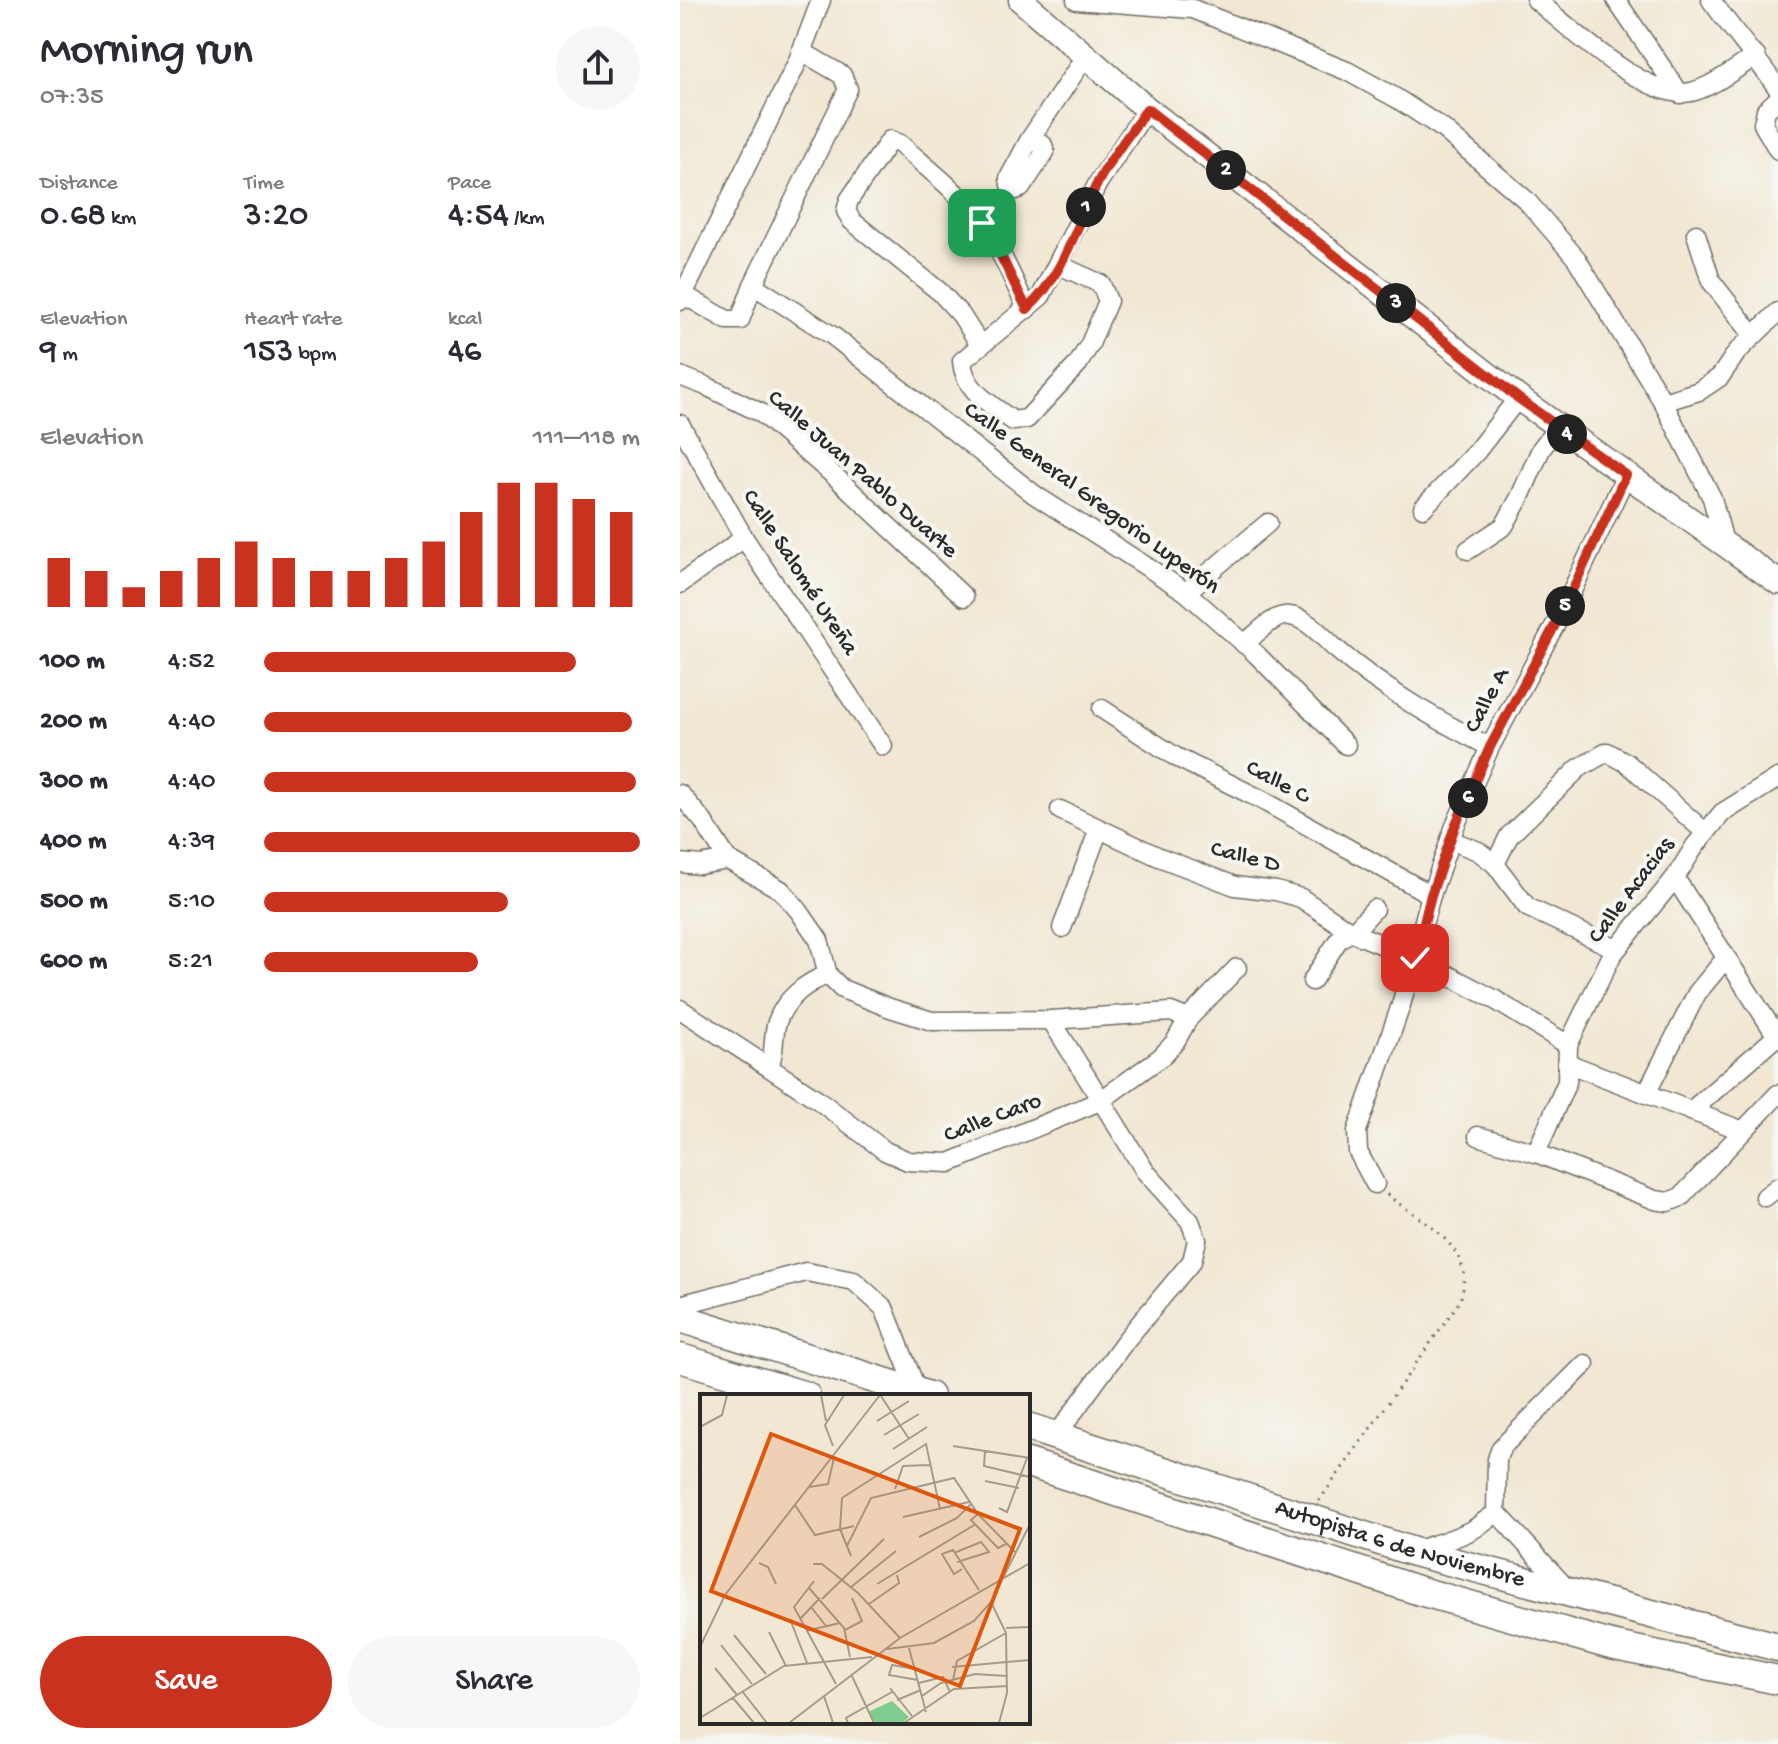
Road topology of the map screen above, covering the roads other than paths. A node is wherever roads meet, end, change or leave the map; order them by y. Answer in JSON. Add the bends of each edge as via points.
{"nodes":[{"id":1,"x":821,"y":0,"type":"edge"},
{"id":2,"x":1021,"y":0,"type":"edge"},
{"id":3,"x":1076,"y":0,"type":"edge"},
{"id":4,"x":1536,"y":0,"type":"edge"},
{"id":5,"x":1616,"y":0,"type":"edge"},
{"id":6,"x":1711,"y":0,"type":"edge"},
{"id":7,"x":1194,"y":5,"type":"edge"},
{"id":8,"x":801,"y":51,"type":"junction"},
{"id":9,"x":1756,"y":56,"type":"junction"},
{"id":10,"x":1085,"y":57,"type":"junction"},
{"id":11,"x":1778,"y":89,"type":"edge"},
{"id":12,"x":1680,"y":94,"type":"junction"},
{"id":13,"x":1778,"y":99,"type":"edge"},
{"id":14,"x":1147,"y":109,"type":"junction"},
{"id":15,"x":1030,"y":139,"type":"dead end"},
{"id":16,"x":1778,"y":150,"type":"edge"},
{"id":17,"x":1696,"y":234,"type":"dead end"},
{"id":18,"x":1059,"y":265,"type":"junction"},
{"id":19,"x":753,"y":285,"type":"junction"},
{"id":20,"x":682,"y":298,"type":"edge"},
{"id":21,"x":1027,"y":309,"type":"junction"},
{"id":22,"x":1778,"y":312,"type":"edge"},
{"id":23,"x":1753,"y":335,"type":"junction"},
{"id":24,"x":980,"y":345,"type":"junction"},
{"id":25,"x":680,"y":376,"type":"edge"},
{"id":26,"x":1518,"y":398,"type":"junction"},
{"id":27,"x":1663,"y":402,"type":"junction"},
{"id":28,"x":680,"y":424,"type":"edge"},
{"id":29,"x":1558,"y":427,"type":"junction"},
{"id":30,"x":1626,"y":475,"type":"junction"},
{"id":31,"x":1423,"y":508,"type":"dead end"},
{"id":32,"x":1268,"y":523,"type":"dead end"},
{"id":33,"x":744,"y":538,"type":"junction"},
{"id":34,"x":1724,"y":542,"type":"junction"},
{"id":35,"x":1468,"y":550,"type":"dead end"},
{"id":36,"x":1778,"y":582,"type":"edge"},
{"id":37,"x":680,"y":584,"type":"edge"},
{"id":38,"x":1186,"y":592,"type":"junction"},
{"id":39,"x":964,"y":597,"type":"dead end"},
{"id":40,"x":1244,"y":644,"type":"junction"},
{"id":41,"x":1102,"y":709,"type":"dead end"},
{"id":42,"x":1346,"y":745,"type":"dead end"},
{"id":43,"x":883,"y":746,"type":"dead end"},
{"id":44,"x":1490,"y":747,"type":"junction"},
{"id":45,"x":1778,"y":778,"type":"edge"},
{"id":46,"x":680,"y":794,"type":"edge"},
{"id":47,"x":1060,"y":810,"type":"dead end"},
{"id":48,"x":1099,"y":829,"type":"junction"},
{"id":49,"x":1706,"y":833,"type":"junction"},
{"id":50,"x":1450,"y":840,"type":"junction"},
{"id":51,"x":728,"y":860,"type":"junction"},
{"id":52,"x":680,"y":863,"type":"edge"},
{"id":53,"x":1495,"y":864,"type":"junction"},
{"id":54,"x":1675,"y":878,"type":"junction"},
{"id":55,"x":1431,"y":895,"type":"junction"},
{"id":56,"x":1374,"y":909,"type":"dead end"},
{"id":57,"x":1062,"y":928,"type":"dead end"},
{"id":58,"x":1351,"y":932,"type":"junction"},
{"id":59,"x":1616,"y":949,"type":"junction"},
{"id":60,"x":1415,"y":958,"type":"junction"},
{"id":61,"x":1726,"y":958,"type":"junction"},
{"id":62,"x":1237,"y":968,"type":"dead end"},
{"id":63,"x":828,"y":975,"type":"junction"},
{"id":64,"x":1312,"y":981,"type":"dead end"},
{"id":65,"x":680,"y":1009,"type":"edge"},
{"id":66,"x":1188,"y":1019,"type":"junction"},
{"id":67,"x":1051,"y":1020,"type":"junction"},
{"id":68,"x":1778,"y":1037,"type":"edge"},
{"id":69,"x":1568,"y":1054,"type":"junction"},
{"id":70,"x":769,"y":1066,"type":"junction"},
{"id":71,"x":1646,"y":1094,"type":"junction"},
{"id":72,"x":1778,"y":1094,"type":"edge"},
{"id":73,"x":1100,"y":1101,"type":"junction"},
{"id":74,"x":1691,"y":1111,"type":"junction"},
{"id":75,"x":1743,"y":1131,"type":"junction"},
{"id":76,"x":1478,"y":1136,"type":"dead end"},
{"id":77,"x":1536,"y":1153,"type":"junction"},
{"id":78,"x":1375,"y":1184,"type":"road end"},
{"id":79,"x":680,"y":1305,"type":"edge"},
{"id":80,"x":680,"y":1318,"type":"edge"},
{"id":81,"x":680,"y":1358,"type":"edge"},
{"id":82,"x":1585,"y":1364,"type":"dead end"},
{"id":83,"x":799,"y":1394,"type":"edge"},
{"id":84,"x":923,"y":1394,"type":"edge"},
{"id":85,"x":1030,"y":1428,"type":"edge"},
{"id":86,"x":1056,"y":1436,"type":"junction"},
{"id":87,"x":1030,"y":1464,"type":"edge"},
{"id":88,"x":1496,"y":1514,"type":"junction"},
{"id":89,"x":1414,"y":1552,"type":"junction"},
{"id":90,"x":1571,"y":1593,"type":"junction"},
{"id":91,"x":1778,"y":1647,"type":"edge"},
{"id":92,"x":1778,"y":1680,"type":"edge"}],
"edges":[{"from":1,"to":8,"type":"street"},
{"from":2,"to":10,"type":"main road"},
{"from":3,"to":7,"type":"street"},
{"from":4,"to":12,"type":"street","via":[[1630,76]]},
{"from":5,"to":12,"type":"street"},
{"from":6,"to":9,"type":"street"},
{"from":7,"to":27,"type":"street","via":[[1347,71],[1453,136],[1526,200],[1576,258]]},
{"from":8,"to":19,"type":"street","via":[[842,75],[848,89]]},
{"from":8,"to":20,"type":"street"},
{"from":9,"to":11,"type":"street"},
{"from":9,"to":12,"type":"street","via":[[1695,92]]},
{"from":10,"to":14,"type":"main road"},
{"from":10,"to":15,"type":"street"},
{"from":13,"to":16,"type":"street","via":[[1766,110],[1763,124]]},
{"from":14,"to":18,"type":"street","via":[[1098,183]]},
{"from":14,"to":26,"type":"main road"},
{"from":17,"to":23,"type":"street","via":[[1711,281]]},
{"from":18,"to":21,"type":"street"},
{"from":18,"to":24,"type":"street","via":[[1101,284],[1108,301],[1078,364],[1027,419],[1013,421],[963,376],[962,361]]},
{"from":19,"to":20,"type":"street","via":[[740,320],[727,320]]},
{"from":19,"to":38,"type":"street","name":"Calle General Gregorio Luperón","via":[[833,336],[1035,495]]},
{"from":21,"to":24,"type":"street"},
{"from":21,"to":24,"type":"street","via":[[999,252],[967,205],[890,140],[846,211],[940,292]]},
{"from":22,"to":23,"type":"street"},
{"from":23,"to":27,"type":"street","via":[[1720,377],[1699,391]]},
{"from":25,"to":39,"type":"street","name":"Calle Juan Pablo Duarte","via":[[761,413]]},
{"from":26,"to":29,"type":"main road"},
{"from":26,"to":31,"type":"street"},
{"from":27,"to":34,"type":"street","via":[[1712,498]]},
{"from":28,"to":33,"type":"street","name":"Calle Salomé Ureña"},
{"from":29,"to":30,"type":"main road"},
{"from":29,"to":35,"type":"street","via":[[1541,449],[1504,526]]},
{"from":30,"to":34,"type":"main road"},
{"from":30,"to":44,"type":"street","name":"Calle A","via":[[1563,610]]},
{"from":32,"to":38,"type":"street"},
{"from":33,"to":37,"type":"street"},
{"from":33,"to":43,"type":"street","name":"Calle Salomé Ureña"},
{"from":34,"to":36,"type":"main road"},
{"from":38,"to":40,"type":"street","name":"Calle General Gregorio Luperón"},
{"from":40,"to":42,"type":"street","name":"Calle General Gregorio Luperón"},
{"from":40,"to":44,"type":"street","via":[[1279,617],[1294,616],[1393,692]]},
{"from":41,"to":55,"type":"street","name":"Calle C","via":[[1176,757]]},
{"from":44,"to":50,"type":"street","name":"Calle A"},
{"from":45,"to":49,"type":"street","name":"Calle Acacias","via":[[1722,813]]},
{"from":46,"to":51,"type":"street"},
{"from":47,"to":48,"type":"street","name":"Calle D"},
{"from":48,"to":57,"type":"street"},
{"from":48,"to":58,"type":"street","name":"Calle D","via":[[1235,886],[1290,894]]},
{"from":49,"to":53,"type":"street","via":[[1627,763],[1607,752],[1579,768],[1509,836]]},
{"from":49,"to":54,"type":"street","name":"Calle Acacias"},
{"from":50,"to":53,"type":"street"},
{"from":50,"to":55,"type":"street","name":"Calle A"},
{"from":51,"to":52,"type":"street"},
{"from":51,"to":63,"type":"street","via":[[781,890],[813,929]]},
{"from":53,"to":59,"type":"street","via":[[1527,907]]},
{"from":54,"to":59,"type":"street","name":"Calle Acacias"},
{"from":54,"to":61,"type":"street"},
{"from":55,"to":60,"type":"street","name":"Calle A"},
{"from":56,"to":58,"type":"street"},
{"from":58,"to":60,"type":"street","name":"Calle D"},
{"from":58,"to":64,"type":"street","via":[[1339,939]]},
{"from":59,"to":69,"type":"street","name":"Calle Acacias"},
{"from":60,"to":69,"type":"street","name":"Calle D","via":[[1492,998]]},
{"from":60,"to":78,"type":"street","name":"Calle A","via":[[1357,1131],[1358,1152]]},
{"from":61,"to":68,"type":"street"},
{"from":61,"to":71,"type":"street","via":[[1697,993]]},
{"from":62,"to":66,"type":"street","name":"Calle Caro"},
{"from":63,"to":67,"type":"street","via":[[842,989],[928,1020]]},
{"from":63,"to":70,"type":"street","via":[[806,984],[784,1010]]},
{"from":65,"to":70,"type":"street","name":"Calle Caro"},
{"from":66,"to":67,"type":"street","via":[[1171,1012]]},
{"from":66,"to":73,"type":"street","name":"Calle Caro","via":[[1161,1057]]},
{"from":67,"to":73,"type":"street"},
{"from":68,"to":74,"type":"street"},
{"from":69,"to":71,"type":"street","name":"Calle D"},
{"from":69,"to":77,"type":"street","name":"Calle Acacias","via":[[1567,1082]]},
{"from":70,"to":73,"type":"street","name":"Calle Caro","via":[[885,1151],[926,1164],[972,1156]]},
{"from":71,"to":74,"type":"street","name":"Calle D"},
{"from":72,"to":75,"type":"street"},
{"from":73,"to":86,"type":"street","via":[[1145,1171],[1190,1221],[1196,1248],[1192,1261]]},
{"from":74,"to":75,"type":"street","name":"Calle D"},
{"from":75,"to":77,"type":"street","via":[[1681,1197],[1668,1202]]},
{"from":76,"to":77,"type":"street"},
{"from":79,"to":84,"type":"street","via":[[806,1272],[854,1281],[882,1303]]},
{"from":80,"to":84,"type":"highway"},
{"from":81,"to":83,"type":"highway"},
{"from":82,"to":88,"type":"street","via":[[1501,1448]]},
{"from":85,"to":86,"type":"highway","name":"Autopista 6 de Noviembre"},
{"from":86,"to":89,"type":"highway","name":"Autopista 6 de Noviembre"},
{"from":87,"to":92,"type":"highway","name":"Autopista 6 de Noviembre","via":[[1420,1591],[1611,1645]]},
{"from":88,"to":89,"type":"street","via":[[1457,1537]]},
{"from":88,"to":90,"type":"street"},
{"from":89,"to":90,"type":"highway","name":"Autopista 6 de Noviembre"},
{"from":90,"to":91,"type":"highway","name":"Autopista 6 de Noviembre"}]}
